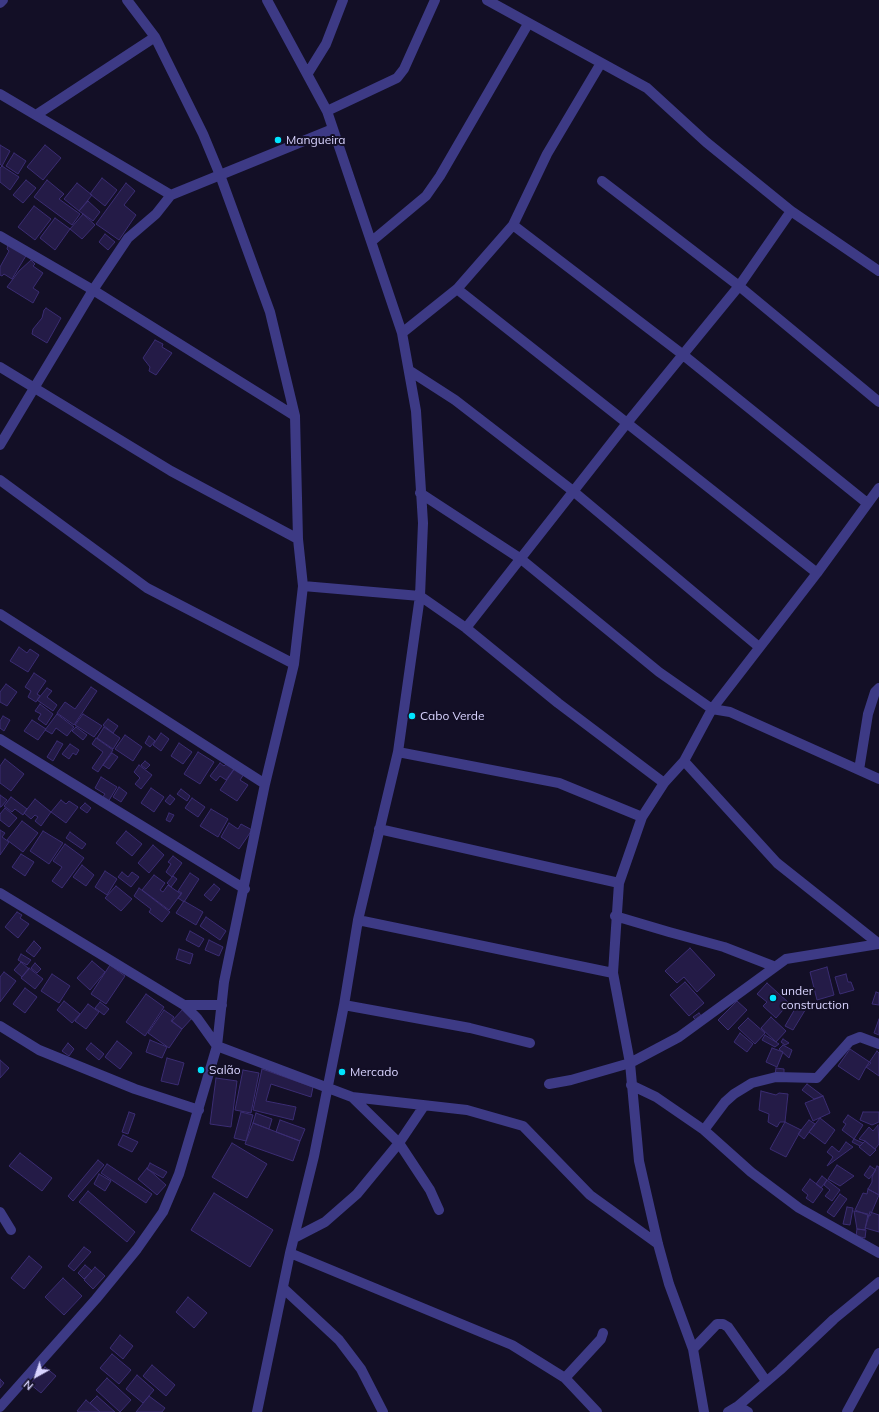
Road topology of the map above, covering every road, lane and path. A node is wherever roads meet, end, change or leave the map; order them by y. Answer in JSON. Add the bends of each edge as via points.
{"nodes":[{"id":1,"x":3,"y":0,"type":"edge"},
{"id":2,"x":127,"y":0,"type":"edge"},
{"id":3,"x":267,"y":0,"type":"edge"},
{"id":4,"x":342,"y":0,"type":"edge"},
{"id":5,"x":435,"y":0,"type":"edge"},
{"id":6,"x":487,"y":0,"type":"edge"},
{"id":7,"x":0,"y":3,"type":"edge"},
{"id":8,"x":528,"y":24,"type":"junction"},
{"id":9,"x":155,"y":37,"type":"junction"},
{"id":10,"x":601,"y":63,"type":"junction"},
{"id":11,"x":308,"y":73,"type":"junction"},
{"id":12,"x":0,"y":94,"type":"edge"},
{"id":13,"x":327,"y":111,"type":"junction"},
{"id":14,"x":36,"y":115,"type":"junction"},
{"id":15,"x":333,"y":129,"type":"junction"},
{"id":16,"x":220,"y":175,"type":"junction"},
{"id":17,"x":602,"y":181,"type":"dead end"},
{"id":18,"x":172,"y":195,"type":"junction"},
{"id":19,"x":791,"y":211,"type":"junction"},
{"id":20,"x":513,"y":225,"type":"junction"},
{"id":21,"x":0,"y":236,"type":"edge"},
{"id":22,"x":372,"y":241,"type":"junction"},
{"id":23,"x":879,"y":271,"type":"edge"},
{"id":24,"x":740,"y":286,"type":"junction"},
{"id":25,"x":457,"y":289,"type":"junction"},
{"id":26,"x":93,"y":290,"type":"junction"},
{"id":27,"x":402,"y":333,"type":"junction"},
{"id":28,"x":682,"y":354,"type":"junction"},
{"id":29,"x":0,"y":367,"type":"edge"},
{"id":30,"x":410,"y":371,"type":"junction"},
{"id":31,"x":35,"y":388,"type":"junction"},
{"id":32,"x":879,"y":402,"type":"edge"},
{"id":33,"x":295,"y":416,"type":"junction"},
{"id":34,"x":627,"y":423,"type":"junction"},
{"id":35,"x":0,"y":445,"type":"edge"},
{"id":36,"x":0,"y":480,"type":"edge"},
{"id":37,"x":879,"y":488,"type":"edge"},
{"id":38,"x":573,"y":491,"type":"junction"},
{"id":39,"x":420,"y":493,"type":"junction"},
{"id":40,"x":867,"y":503,"type":"junction"},
{"id":41,"x":298,"y":539,"type":"junction"},
{"id":42,"x":521,"y":559,"type":"junction"},
{"id":43,"x":818,"y":573,"type":"junction"},
{"id":44,"x":303,"y":586,"type":"junction"},
{"id":45,"x":420,"y":596,"type":"junction"},
{"id":46,"x":0,"y":614,"type":"edge"},
{"id":47,"x":466,"y":628,"type":"junction"},
{"id":48,"x":759,"y":647,"type":"junction"},
{"id":49,"x":294,"y":664,"type":"junction"},
{"id":50,"x":879,"y":688,"type":"edge"},
{"id":51,"x":712,"y":708,"type":"junction"},
{"id":52,"x":0,"y":739,"type":"edge"},
{"id":53,"x":398,"y":752,"type":"junction"},
{"id":54,"x":684,"y":761,"type":"junction"},
{"id":55,"x":859,"y":770,"type":"junction"},
{"id":56,"x":879,"y":780,"type":"edge"},
{"id":57,"x":664,"y":783,"type":"junction"},
{"id":58,"x":265,"y":784,"type":"junction"},
{"id":59,"x":642,"y":817,"type":"junction"},
{"id":60,"x":379,"y":829,"type":"junction"},
{"id":61,"x":619,"y":883,"type":"junction"},
{"id":62,"x":245,"y":889,"type":"junction"},
{"id":63,"x":0,"y":893,"type":"edge"},
{"id":64,"x":615,"y":916,"type":"junction"},
{"id":65,"x":358,"y":920,"type":"junction"},
{"id":66,"x":879,"y":944,"type":"edge"},
{"id":67,"x":773,"y":966,"type":"junction"},
{"id":68,"x":613,"y":973,"type":"junction"},
{"id":69,"x":184,"y":1004,"type":"junction"},
{"id":70,"x":222,"y":1005,"type":"junction"},
{"id":71,"x":344,"y":1005,"type":"junction"},
{"id":72,"x":0,"y":1026,"type":"edge"},
{"id":73,"x":530,"y":1043,"type":"dead end"},
{"id":74,"x":879,"y":1044,"type":"edge"},
{"id":75,"x":217,"y":1046,"type":"junction"},
{"id":76,"x":630,"y":1063,"type":"junction"},
{"id":77,"x":549,"y":1084,"type":"dead end"},
{"id":78,"x":631,"y":1085,"type":"junction"},
{"id":79,"x":327,"y":1088,"type":"junction"},
{"id":80,"x":352,"y":1097,"type":"junction"},
{"id":81,"x":424,"y":1106,"type":"junction"},
{"id":82,"x":199,"y":1110,"type":"junction"},
{"id":83,"x":704,"y":1130,"type":"junction"},
{"id":84,"x":399,"y":1143,"type":"junction"},
{"id":85,"x":439,"y":1210,"type":"dead end"},
{"id":86,"x":0,"y":1212,"type":"edge"},
{"id":87,"x":11,"y":1230,"type":"dead end"},
{"id":88,"x":294,"y":1238,"type":"junction"},
{"id":89,"x":658,"y":1244,"type":"junction"},
{"id":90,"x":290,"y":1253,"type":"junction"},
{"id":91,"x":879,"y":1253,"type":"edge"},
{"id":92,"x":879,"y":1282,"type":"edge"},
{"id":93,"x":283,"y":1288,"type":"junction"},
{"id":94,"x":604,"y":1333,"type":"dead end"},
{"id":95,"x":693,"y":1349,"type":"junction"},
{"id":96,"x":879,"y":1353,"type":"edge"},
{"id":97,"x":565,"y":1378,"type":"junction"},
{"id":98,"x":766,"y":1381,"type":"junction"},
{"id":99,"x":738,"y":1406,"type":"junction"},
{"id":100,"x":0,"y":1407,"type":"edge"},
{"id":101,"x":257,"y":1412,"type":"edge"},
{"id":102,"x":383,"y":1412,"type":"edge"},
{"id":103,"x":597,"y":1412,"type":"edge"},
{"id":104,"x":704,"y":1412,"type":"edge"},
{"id":105,"x":728,"y":1412,"type":"edge"},
{"id":106,"x":748,"y":1412,"type":"edge"},
{"id":107,"x":847,"y":1412,"type":"edge"}],
"edges":[{"from":1,"to":7,"type":"street"},
{"from":2,"to":9,"type":"street"},
{"from":3,"to":11,"type":"street"},
{"from":4,"to":11,"type":"street","via":[[326,44]]},
{"from":5,"to":13,"type":"street","via":[[404,69],[397,78]]},
{"from":6,"to":8,"type":"street"},
{"from":8,"to":10,"type":"street"},
{"from":8,"to":22,"type":"street","via":[[426,196]]},
{"from":9,"to":14,"type":"street"},
{"from":9,"to":16,"type":"street","via":[[203,134]]},
{"from":10,"to":19,"type":"street","via":[[648,88],[706,142]]},
{"from":10,"to":20,"type":"street","via":[[547,154]]},
{"from":11,"to":13,"type":"street"},
{"from":12,"to":14,"type":"street"},
{"from":13,"to":15,"type":"street"},
{"from":14,"to":18,"type":"street"},
{"from":15,"to":16,"type":"street"},
{"from":15,"to":22,"type":"street"},
{"from":16,"to":18,"type":"street"},
{"from":16,"to":33,"type":"street","via":[[270,312]]},
{"from":17,"to":24,"type":"street"},
{"from":18,"to":26,"type":"street","via":[[156,214],[128,238]]},
{"from":19,"to":23,"type":"street"},
{"from":19,"to":24,"type":"street"},
{"from":20,"to":25,"type":"street"},
{"from":20,"to":28,"type":"street"},
{"from":21,"to":26,"type":"street"},
{"from":22,"to":27,"type":"street"},
{"from":24,"to":28,"type":"street"},
{"from":24,"to":32,"type":"street"},
{"from":25,"to":27,"type":"street"},
{"from":25,"to":34,"type":"street"},
{"from":26,"to":31,"type":"street"},
{"from":26,"to":33,"type":"street"},
{"from":27,"to":30,"type":"street"},
{"from":28,"to":34,"type":"street"},
{"from":28,"to":40,"type":"street"},
{"from":29,"to":31,"type":"street"},
{"from":30,"to":38,"type":"street","via":[[455,400]]},
{"from":30,"to":39,"type":"street","via":[[418,437]]},
{"from":31,"to":35,"type":"street"},
{"from":31,"to":41,"type":"street","via":[[172,471]]},
{"from":33,"to":41,"type":"street"},
{"from":34,"to":38,"type":"street"},
{"from":34,"to":43,"type":"street"},
{"from":36,"to":49,"type":"street","via":[[147,588]]},
{"from":37,"to":40,"type":"street"},
{"from":38,"to":42,"type":"street"},
{"from":38,"to":48,"type":"street"},
{"from":39,"to":42,"type":"street"},
{"from":39,"to":45,"type":"street","via":[[423,523]]},
{"from":40,"to":43,"type":"street"},
{"from":41,"to":44,"type":"street"},
{"from":42,"to":47,"type":"street"},
{"from":42,"to":51,"type":"street","via":[[660,672]]},
{"from":43,"to":48,"type":"street"},
{"from":44,"to":45,"type":"street"},
{"from":44,"to":49,"type":"street"},
{"from":45,"to":47,"type":"street"},
{"from":45,"to":53,"type":"street"},
{"from":46,"to":58,"type":"street"},
{"from":47,"to":57,"type":"street","via":[[558,703]]},
{"from":48,"to":51,"type":"street"},
{"from":49,"to":58,"type":"street"},
{"from":50,"to":55,"type":"street","via":[[875,692],[868,714]]},
{"from":51,"to":54,"type":"street"},
{"from":51,"to":55,"type":"street","via":[[730,712]]},
{"from":52,"to":62,"type":"street"},
{"from":53,"to":59,"type":"street","via":[[559,783]]},
{"from":53,"to":60,"type":"street"},
{"from":54,"to":57,"type":"street"},
{"from":54,"to":66,"type":"street","via":[[777,863]]},
{"from":55,"to":56,"type":"street"},
{"from":57,"to":59,"type":"street"},
{"from":58,"to":62,"type":"street"},
{"from":59,"to":61,"type":"street"},
{"from":60,"to":61,"type":"street"},
{"from":60,"to":65,"type":"street"},
{"from":61,"to":64,"type":"street"},
{"from":62,"to":70,"type":"street","via":[[224,982]]},
{"from":63,"to":69,"type":"street"},
{"from":64,"to":67,"type":"street","via":[[724,947]]},
{"from":64,"to":68,"type":"street"},
{"from":65,"to":68,"type":"street"},
{"from":65,"to":71,"type":"street"},
{"from":66,"to":67,"type":"street","via":[[796,956]]},
{"from":67,"to":76,"type":"street","via":[[679,1037]]},
{"from":68,"to":76,"type":"street"},
{"from":69,"to":70,"type":"street"},
{"from":69,"to":75,"type":"street"},
{"from":70,"to":75,"type":"street"},
{"from":71,"to":73,"type":"street","via":[[470,1028]]},
{"from":71,"to":79,"type":"street"},
{"from":72,"to":82,"type":"street","via":[[39,1050],[135,1089]]},
{"from":74,"to":83,"type":"street","via":[[860,1038],[850,1041],[817,1078],[776,1077],[752,1083],[725,1102]]},
{"from":75,"to":79,"type":"street"},
{"from":75,"to":82,"type":"street"},
{"from":76,"to":77,"type":"street"},
{"from":76,"to":78,"type":"street"},
{"from":78,"to":83,"type":"street","via":[[656,1097]]},
{"from":78,"to":89,"type":"street","via":[[639,1161]]},
{"from":79,"to":80,"type":"street"},
{"from":79,"to":88,"type":"street"},
{"from":80,"to":81,"type":"street"},
{"from":80,"to":84,"type":"street"},
{"from":81,"to":84,"type":"street"},
{"from":81,"to":89,"type":"street","via":[[467,1110],[523,1126],[590,1195]]},
{"from":82,"to":100,"type":"street","via":[[179,1174],[163,1212],[96,1299]]},
{"from":83,"to":91,"type":"street","via":[[751,1172],[799,1208]]},
{"from":84,"to":85,"type":"street","via":[[430,1190]]},
{"from":84,"to":88,"type":"street","via":[[357,1194],[325,1222]]},
{"from":86,"to":87,"type":"street"},
{"from":88,"to":90,"type":"street"},
{"from":89,"to":95,"type":"street","via":[[669,1284]]},
{"from":90,"to":93,"type":"street"},
{"from":90,"to":97,"type":"street","via":[[512,1345]]},
{"from":92,"to":98,"type":"street"},
{"from":93,"to":101,"type":"street"},
{"from":93,"to":102,"type":"street","via":[[339,1340],[361,1369]]},
{"from":94,"to":97,"type":"street"},
{"from":95,"to":98,"type":"street","via":[[717,1324],[723,1324],[728,1327]]},
{"from":95,"to":104,"type":"street"},
{"from":96,"to":107,"type":"street"},
{"from":97,"to":103,"type":"street"},
{"from":98,"to":99,"type":"street"},
{"from":99,"to":105,"type":"street"},
{"from":99,"to":106,"type":"street"}]}
